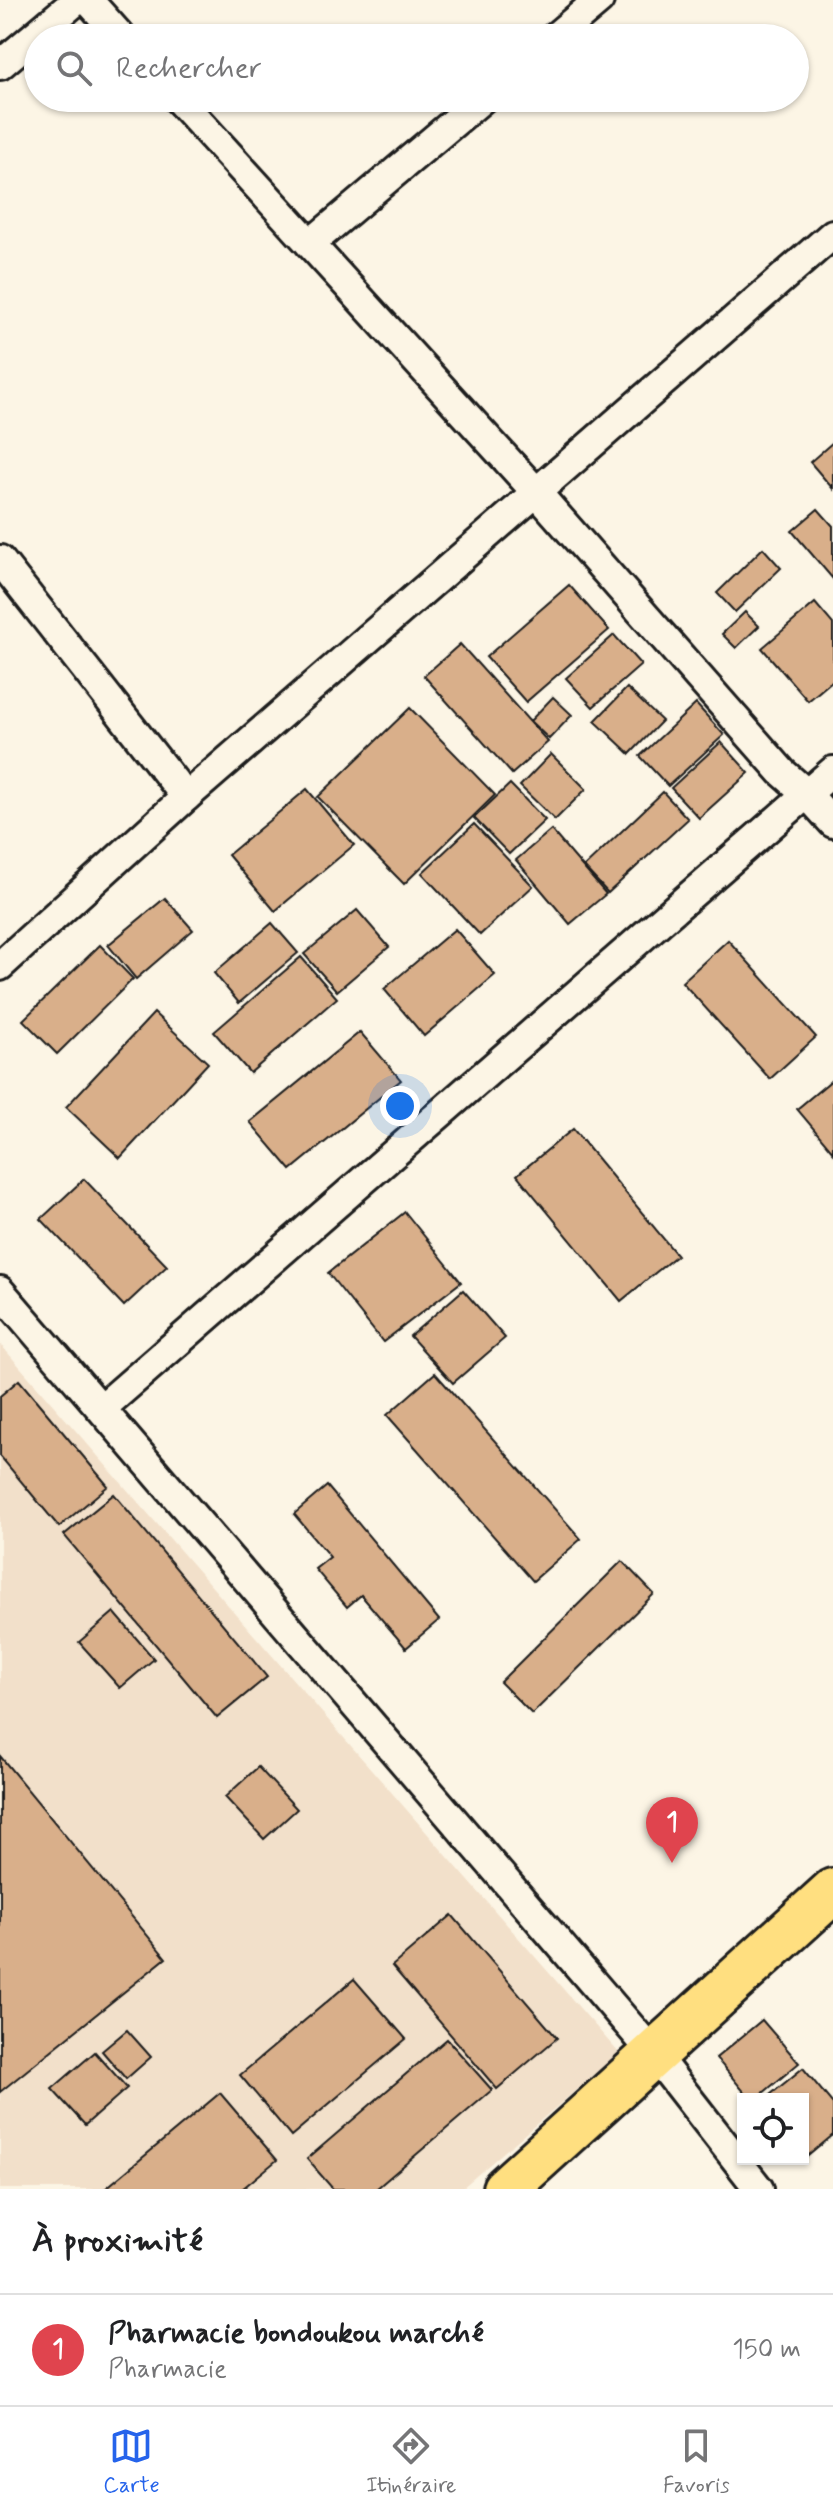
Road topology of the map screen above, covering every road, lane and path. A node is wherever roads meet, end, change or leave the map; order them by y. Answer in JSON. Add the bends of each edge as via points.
{"nodes":[{"id":1,"x":77,"y":0,"type":"edge"},
{"id":2,"x":88,"y":0,"type":"edge"},
{"id":3,"x":599,"y":0,"type":"edge"},
{"id":4,"x":49,"y":24,"type":"edge"},
{"id":5,"x":109,"y":24,"type":"edge"},
{"id":6,"x":571,"y":24,"type":"edge"},
{"id":7,"x":24,"y":45,"type":"edge"},
{"id":8,"x":0,"y":65,"type":"edge"},
{"id":9,"x":190,"y":112,"type":"edge"},
{"id":10,"x":466,"y":112,"type":"edge"},
{"id":11,"x":833,"y":234,"type":"edge"},
{"id":12,"x":310,"y":244,"type":"junction"},
{"id":13,"x":537,"y":493,"type":"junction"},
{"id":14,"x":0,"y":560,"type":"edge"},
{"id":15,"x":833,"y":771,"type":"edge"},
{"id":16,"x":806,"y":793,"type":"junction"},
{"id":17,"x":186,"y":797,"type":"junction"},
{"id":18,"x":833,"y":823,"type":"edge"},
{"id":19,"x":0,"y":966,"type":"edge"},
{"id":20,"x":0,"y":1291,"type":"edge"},
{"id":21,"x":102,"y":1408,"type":"junction"},
{"id":22,"x":833,"y":1891,"type":"edge"},
{"id":23,"x":653,"y":2053,"type":"junction"},
{"id":24,"x":505,"y":2189,"type":"edge"},
{"id":25,"x":759,"y":2189,"type":"edge"}],
"edges":[{"from":1,"to":4,"type":"street"},
{"from":2,"to":5,"type":"street"},
{"from":3,"to":6,"type":"street"},
{"from":7,"to":8,"type":"street"},
{"from":9,"to":12,"type":"street"},
{"from":10,"to":12,"type":"street"},
{"from":11,"to":13,"type":"street"},
{"from":12,"to":13,"type":"street"},
{"from":13,"to":16,"type":"street"},
{"from":13,"to":17,"type":"street"},
{"from":14,"to":17,"type":"street"},
{"from":15,"to":16,"type":"street"},
{"from":16,"to":18,"type":"street"},
{"from":16,"to":21,"type":"street"},
{"from":17,"to":19,"type":"street"},
{"from":20,"to":21,"type":"street"},
{"from":21,"to":23,"type":"street"},
{"from":22,"to":23,"type":"main road"},
{"from":23,"to":24,"type":"main road"},
{"from":23,"to":25,"type":"street"}]}
